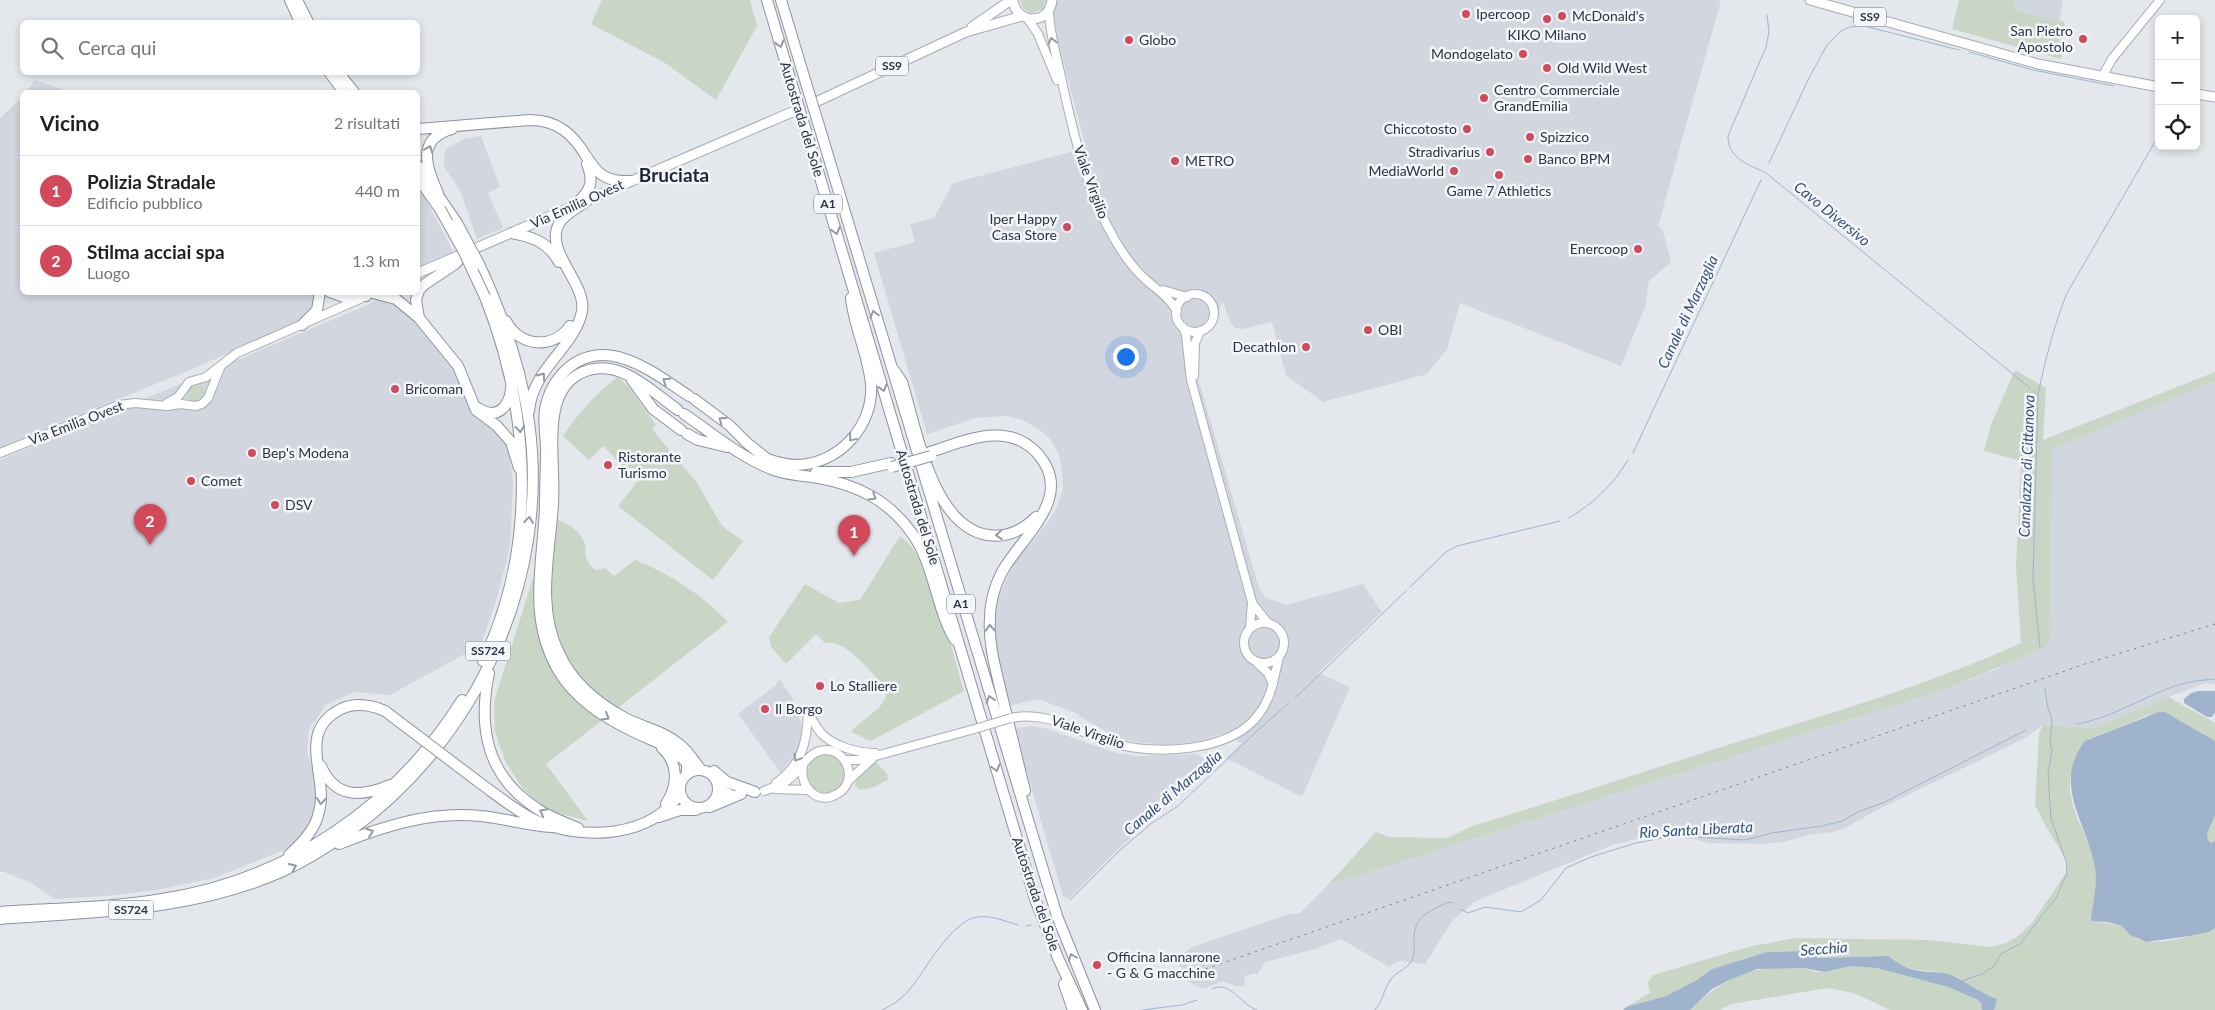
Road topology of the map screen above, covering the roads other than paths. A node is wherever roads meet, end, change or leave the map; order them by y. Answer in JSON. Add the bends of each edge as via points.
{"nodes":[{"id":1,"x":290,"y":0,"type":"edge"},
{"id":2,"x":297,"y":0,"type":"edge"},
{"id":3,"x":767,"y":0,"type":"edge"},
{"id":4,"x":781,"y":0,"type":"edge"},
{"id":5,"x":1012,"y":0,"type":"edge"},
{"id":6,"x":1810,"y":0,"type":"edge"},
{"id":7,"x":2160,"y":0,"type":"edge"},
{"id":8,"x":1053,"y":1,"type":"edge"},
{"id":9,"x":1048,"y":12,"type":"junction"},
{"id":10,"x":1025,"y":18,"type":"junction"},
{"id":11,"x":299,"y":20,"type":"edge"},
{"id":12,"x":307,"y":20,"type":"edge"},
{"id":13,"x":966,"y":32,"type":"junction"},
{"id":14,"x":326,"y":75,"type":"edge"},
{"id":15,"x":331,"y":75,"type":"edge"},
{"id":16,"x":340,"y":75,"type":"edge"},
{"id":17,"x":340,"y":75,"type":"edge"},
{"id":18,"x":2102,"y":77,"type":"junction"},
{"id":19,"x":2155,"y":86,"type":"edge"},
{"id":20,"x":332,"y":90,"type":"edge"},
{"id":21,"x":342,"y":90,"type":"edge"},
{"id":22,"x":352,"y":90,"type":"edge"},
{"id":23,"x":356,"y":90,"type":"edge"},
{"id":24,"x":2200,"y":95,"type":"edge"},
{"id":25,"x":2215,"y":97,"type":"edge"},
{"id":26,"x":818,"y":100,"type":"dead end"},
{"id":27,"x":792,"y":112,"type":"dead end"},
{"id":28,"x":1071,"y":122,"type":"junction"},
{"id":29,"x":465,"y":126,"type":"junction"},
{"id":30,"x":420,"y":129,"type":"edge"},
{"id":31,"x":582,"y":149,"type":"junction"},
{"id":32,"x":420,"y":169,"type":"edge"},
{"id":33,"x":420,"y":180,"type":"edge"},
{"id":34,"x":630,"y":181,"type":"junction"},
{"id":35,"x":438,"y":193,"type":"junction"},
{"id":36,"x":587,"y":201,"type":"junction"},
{"id":37,"x":443,"y":207,"type":"junction"},
{"id":38,"x":572,"y":208,"type":"junction"},
{"id":39,"x":512,"y":232,"type":"junction"},
{"id":40,"x":465,"y":253,"type":"junction"},
{"id":41,"x":420,"y":272,"type":"edge"},
{"id":42,"x":849,"y":274,"type":"junction"},
{"id":43,"x":1154,"y":286,"type":"junction"},
{"id":44,"x":420,"y":289,"type":"edge"},
{"id":45,"x":320,"y":295,"type":"edge"},
{"id":46,"x":338,"y":295,"type":"edge"},
{"id":47,"x":362,"y":295,"type":"edge"},
{"id":48,"x":369,"y":295,"type":"edge"},
{"id":49,"x":377,"y":295,"type":"edge"},
{"id":50,"x":418,"y":295,"type":"edge"},
{"id":51,"x":490,"y":296,"type":"junction"},
{"id":52,"x":1187,"y":297,"type":"junction"},
{"id":53,"x":1177,"y":311,"type":"junction"},
{"id":54,"x":419,"y":318,"type":"junction"},
{"id":55,"x":302,"y":325,"type":"junction"},
{"id":56,"x":1183,"y":327,"type":"junction"},
{"id":57,"x":1200,"y":332,"type":"junction"},
{"id":58,"x":888,"y":360,"type":"junction"},
{"id":59,"x":220,"y":368,"type":"junction"},
{"id":60,"x":629,"y":376,"type":"junction"},
{"id":61,"x":198,"y":380,"type":"junction"},
{"id":62,"x":511,"y":380,"type":"junction"},
{"id":63,"x":183,"y":390,"type":"junction"},
{"id":64,"x":1194,"y":390,"type":"junction"},
{"id":65,"x":209,"y":394,"type":"junction"},
{"id":66,"x":471,"y":400,"type":"junction"},
{"id":67,"x":189,"y":404,"type":"junction"},
{"id":68,"x":155,"y":405,"type":"junction"},
{"id":69,"x":529,"y":422,"type":"junction"},
{"id":70,"x":733,"y":448,"type":"junction"},
{"id":71,"x":0,"y":453,"type":"edge"},
{"id":72,"x":930,"y":454,"type":"junction"},
{"id":73,"x":766,"y":459,"type":"junction"},
{"id":74,"x":892,"y":465,"type":"junction"},
{"id":75,"x":810,"y":477,"type":"junction"},
{"id":76,"x":522,"y":481,"type":"junction"},
{"id":77,"x":1252,"y":602,"type":"junction"},
{"id":78,"x":1268,"y":623,"type":"junction"},
{"id":79,"x":1250,"y":628,"type":"junction"},
{"id":80,"x":963,"y":654,"type":"junction"},
{"id":81,"x":1279,"y":657,"type":"junction"},
{"id":82,"x":492,"y":658,"type":"junction"},
{"id":83,"x":1256,"y":662,"type":"junction"},
{"id":84,"x":1273,"y":684,"type":"junction"},
{"id":85,"x":654,"y":740,"type":"junction"},
{"id":86,"x":316,"y":753,"type":"junction"},
{"id":87,"x":689,"y":753,"type":"junction"},
{"id":88,"x":881,"y":754,"type":"junction"},
{"id":89,"x":845,"y":760,"type":"junction"},
{"id":90,"x":803,"y":766,"type":"junction"},
{"id":91,"x":701,"y":770,"type":"junction"},
{"id":92,"x":688,"y":774,"type":"junction"},
{"id":93,"x":848,"y":781,"type":"junction"},
{"id":94,"x":398,"y":782,"type":"junction"},
{"id":95,"x":808,"y":790,"type":"junction"},
{"id":96,"x":717,"y":791,"type":"junction"},
{"id":97,"x":759,"y":791,"type":"junction"},
{"id":98,"x":680,"y":793,"type":"junction"},
{"id":99,"x":738,"y":794,"type":"junction"},
{"id":100,"x":688,"y":804,"type":"junction"},
{"id":101,"x":656,"y":817,"type":"junction"},
{"id":102,"x":552,"y":827,"type":"junction"},
{"id":103,"x":588,"y":832,"type":"junction"},
{"id":104,"x":1036,"y":846,"type":"junction"},
{"id":105,"x":324,"y":850,"type":"junction"},
{"id":106,"x":283,"y":861,"type":"junction"},
{"id":107,"x":0,"y":912,"type":"edge"},
{"id":108,"x":0,"y":919,"type":"edge"},
{"id":109,"x":1058,"y":958,"type":"junction"},
{"id":110,"x":1073,"y":1010,"type":"edge"},
{"id":111,"x":1082,"y":1010,"type":"edge"},
{"id":112,"x":1095,"y":1010,"type":"edge"}],
"edges":[{"from":1,"to":11,"type":"highway"},
{"from":2,"to":12,"type":"highway"},
{"from":3,"to":42,"type":"highway","name":"Autostrada del Sole","number":"A1","one_way":true,"bridge":true},
{"from":58,"to":4,"type":"highway","name":"Autostrada del Sole","number":"A1","one_way":true,"bridge":true},
{"from":5,"to":10,"type":"main road","number":"SS9"},
{"from":5,"to":13,"type":"main road","number":"SS9"},
{"from":6,"to":18,"type":"main road","number":"SS9","via":[[2038,64]]},
{"from":7,"to":18,"type":"street","via":[[2112,59]]},
{"from":8,"to":9,"type":"main road"},
{"from":9,"to":10,"type":"main road","number":"SS9","via":[[1040,18]]},
{"from":28,"to":9,"type":"street","name":"Viale Virgilio","one_way":true},
{"from":10,"to":13,"type":"main road","number":"SS9"},
{"from":10,"to":28,"type":"street","name":"Viale Virgilio","via":[[1038,34]]},
{"from":13,"to":26,"type":"main road","number":"SS9"},
{"from":14,"to":20,"type":"highway"},
{"from":15,"to":21,"type":"highway"},
{"from":16,"to":22,"type":"highway"},
{"from":17,"to":23,"type":"highway"},
{"from":18,"to":19,"type":"main road","number":"SS9"},
{"from":24,"to":25,"type":"main road"},
{"from":27,"to":34,"type":"main road","name":"Via Emilia Ovest"},
{"from":28,"to":43,"type":"street","name":"Viale Virgilio","via":[[1101,214],[1124,254],[1140,275]]},
{"from":29,"to":30,"type":"highway"},
{"from":29,"to":31,"type":"highway","via":[[543,121],[565,130]]},
{"from":35,"to":29,"type":"highway","one_way":true,"via":[[427,166],[429,148],[444,131]]},
{"from":31,"to":34,"type":"highway","via":[[603,176]]},
{"from":31,"to":38,"type":"highway","via":[[592,185]]},
{"from":32,"to":35,"type":"highway","number":"SS724"},
{"from":33,"to":37,"type":"highway","number":"SS724"},
{"from":34,"to":36,"type":"main road","name":"Via Emilia Ovest"},
{"from":35,"to":37,"type":"highway","number":"SS724"},
{"from":36,"to":38,"type":"main road","name":"Via Emilia Ovest"},
{"from":69,"to":36,"type":"highway","one_way":true,"via":[[531,398],[537,382],[581,316],[581,296],[562,258],[556,235],[560,221]]},
{"from":37,"to":51,"type":"highway","number":"SS724","bridge":true},
{"from":38,"to":39,"type":"main road","name":"Via Emilia Ovest"},
{"from":39,"to":40,"type":"main road","name":"Via Emilia Ovest"},
{"from":39,"to":51,"type":"highway","via":[[540,240],[556,256],[576,297],[575,316],[567,331],[557,338],[532,342],[512,331],[500,306]]},
{"from":40,"to":41,"type":"main road","name":"Via Emilia Ovest"},
{"from":40,"to":44,"type":"highway"},
{"from":42,"to":73,"type":"highway","one_way":true,"via":[[852,310],[867,359],[870,382],[871,397],[864,420],[851,440],[824,460],[795,465]]},
{"from":42,"to":80,"type":"highway","name":"Autostrada del Sole","number":"A1","one_way":true},
{"from":43,"to":52,"type":"street","name":"Viale Virgilio"},
{"from":43,"to":53,"type":"street","name":"Viale Virgilio","via":[[1170,299]]},
{"from":45,"to":55,"type":"highway","via":[[317,310]]},
{"from":46,"to":47,"type":"highway"},
{"from":48,"to":55,"type":"street"},
{"from":49,"to":54,"type":"highway","via":[[396,298]]},
{"from":50,"to":54,"type":"highway"},
{"from":51,"to":62,"type":"highway","number":"SS724"},
{"from":51,"to":69,"type":"highway","number":"SS724","via":[[516,364]]},
{"from":52,"to":53,"type":"street"},
{"from":52,"to":57,"type":"street","via":[[1201,296],[1209,300],[1213,308],[1212,322]]},
{"from":53,"to":56,"type":"street"},
{"from":54,"to":66,"type":"highway","via":[[458,366]]},
{"from":55,"to":59,"type":"street","via":[[237,353]]},
{"from":56,"to":57,"type":"street","via":[[1191,332]]},
{"from":56,"to":64,"type":"street"},
{"from":57,"to":64,"type":"street","via":[[1194,350]]},
{"from":72,"to":58,"type":"highway","one_way":true,"via":[[992,439],[1016,442],[1033,455],[1042,468],[1046,486],[1043,507],[1024,528],[1004,535],[978,532],[957,519],[933,483],[902,382]]},
{"from":104,"to":58,"type":"highway","name":"Autostrada del Sole","number":"A1","one_way":true},
{"from":59,"to":61,"type":"street"},
{"from":59,"to":65,"type":"street"},
{"from":60,"to":70,"type":"highway"},
{"from":60,"to":70,"type":"highway","via":[[654,410],[684,432],[698,440]]},
{"from":60,"to":87,"type":"highway","via":[[612,368],[593,368],[570,380],[558,398],[553,423],[553,501],[545,595],[548,617],[558,652],[588,694],[625,718],[666,735]]},
{"from":61,"to":63,"type":"street","via":[[188,382]]},
{"from":61,"to":65,"type":"street","via":[[206,385]]},
{"from":62,"to":66,"type":"highway","via":[[509,400],[500,411],[486,412]]},
{"from":62,"to":76,"type":"highway","number":"SS724","one_way":true,"via":[[520,422]]},
{"from":63,"to":67,"type":"street"},
{"from":63,"to":68,"type":"street","name":"Via Emilia Ovest","via":[[176,399]]},
{"from":64,"to":77,"type":"street"},
{"from":65,"to":67,"type":"street","via":[[202,404]]},
{"from":66,"to":76,"type":"highway","via":[[476,410],[511,442]]},
{"from":67,"to":68,"type":"street","name":"Via Emilia Ovest"},
{"from":68,"to":71,"type":"street","name":"Via Emilia Ovest","via":[[119,404]]},
{"from":82,"to":69,"type":"highway","number":"SS724","one_way":true,"via":[[512,608],[527,542],[532,483]]},
{"from":70,"to":75,"type":"highway","via":[[774,470]]},
{"from":72,"to":74,"type":"highway"},
{"from":104,"to":72,"type":"highway","one_way":true,"via":[[993,658],[990,616],[1003,569],[1047,507],[1049,478],[1035,452],[1011,437],[980,437]]},
{"from":73,"to":74,"type":"highway","via":[[789,469],[831,473]]},
{"from":73,"to":85,"type":"highway","one_way":true,"via":[[729,425],[692,398],[642,366],[616,356],[602,355],[578,362],[554,384],[546,408],[545,509],[538,592],[543,633],[558,671],[576,694],[601,714]]},
{"from":74,"to":75,"type":"highway","via":[[851,477]]},
{"from":75,"to":80,"type":"highway","one_way":true,"via":[[860,490],[891,509],[905,524],[922,551],[948,628]]},
{"from":76,"to":94,"type":"highway","number":"SS724","via":[[518,552],[493,640],[452,717]]},
{"from":77,"to":78,"type":"street"},
{"from":77,"to":79,"type":"street"},
{"from":78,"to":79,"type":"street","via":[[1258,623]]},
{"from":78,"to":81,"type":"street","via":[[1276,626],[1283,637],[1284,645]]},
{"from":79,"to":83,"type":"street","via":[[1243,645],[1248,656]]},
{"from":80,"to":109,"type":"highway","name":"Autostrada del Sole","number":"A1","one_way":true,"via":[[1035,899]]},
{"from":81,"to":83,"type":"street","via":[[1266,664]]},
{"from":81,"to":84,"type":"street","name":"Viale Virgilio"},
{"from":103,"to":82,"type":"highway","one_way":true,"via":[[548,815],[521,798],[491,755],[484,729],[484,703]]},
{"from":82,"to":105,"type":"highway","number":"SS724","via":[[473,697],[424,765],[390,799]]},
{"from":83,"to":84,"type":"street","via":[[1268,673]]},
{"from":84,"to":88,"type":"street","name":"Viale Virgilio","bridge":true,"via":[[1259,715],[1237,734],[1220,741],[1165,750],[1141,749],[1113,744],[1046,718],[1030,716],[1011,718]]},
{"from":85,"to":92,"type":"highway","via":[[674,750],[687,763]]},
{"from":85,"to":101,"type":"highway","via":[[670,755],[675,774],[671,796]]},
{"from":86,"to":94,"type":"highway","via":[[324,772],[335,785],[351,793],[370,793]]},
{"from":86,"to":102,"type":"highway","bridge":true,"via":[[317,735],[337,711],[347,706],[363,705],[386,711],[480,783]]},
{"from":86,"to":106,"type":"highway","one_way":true,"via":[[322,791],[319,814],[310,833]]},
{"from":87,"to":91,"type":"highway"},
{"from":87,"to":97,"type":"highway","via":[[726,782]]},
{"from":88,"to":89,"type":"street","name":"Viale Virgilio"},
{"from":88,"to":93,"type":"street","name":"Viale Virgilio"},
{"from":88,"to":97,"type":"street","one_way":true,"via":[[858,752],[827,738],[808,713],[804,746],[787,773]]},
{"from":89,"to":90,"type":"street","via":[[832,751],[820,751],[809,757]]},
{"from":89,"to":93,"type":"street"},
{"from":90,"to":95,"type":"street","via":[[802,778]]},
{"from":90,"to":97,"type":"street","via":[[790,779]]},
{"from":91,"to":92,"type":"highway"},
{"from":91,"to":96,"type":"highway","via":[[713,776]]},
{"from":92,"to":98,"type":"highway","via":[[681,782]]},
{"from":93,"to":95,"type":"street","via":[[841,792],[831,797],[816,796]]},
{"from":94,"to":106,"type":"highway","number":"SS724","via":[[340,830]]},
{"from":95,"to":97,"type":"street"},
{"from":96,"to":99,"type":"street"},
{"from":96,"to":100,"type":"highway","via":[[712,802],[705,806]]},
{"from":97,"to":99,"type":"street"},
{"from":98,"to":100,"type":"highway"},
{"from":98,"to":101,"type":"highway"},
{"from":99,"to":101,"type":"highway","via":[[703,810],[680,810]]},
{"from":100,"to":101,"type":"highway","via":[[678,805]]},
{"from":101,"to":103,"type":"highway","via":[[626,830]]},
{"from":102,"to":103,"type":"highway"},
{"from":105,"to":102,"type":"highway","one_way":true,"via":[[396,823],[439,816],[478,816]]},
{"from":112,"to":104,"type":"highway","name":"Autostrada del Sole","number":"A1","one_way":true,"via":[[1057,916]]},
{"from":108,"to":105,"type":"highway","number":"SS724","one_way":true,"via":[[145,909],[181,903],[280,873]]},
{"from":106,"to":107,"type":"highway","number":"SS724","via":[[234,881],[163,899]]},
{"from":109,"to":110,"type":"highway"},
{"from":109,"to":111,"type":"highway","name":"Autostrada del Sole","number":"A1"}]}
